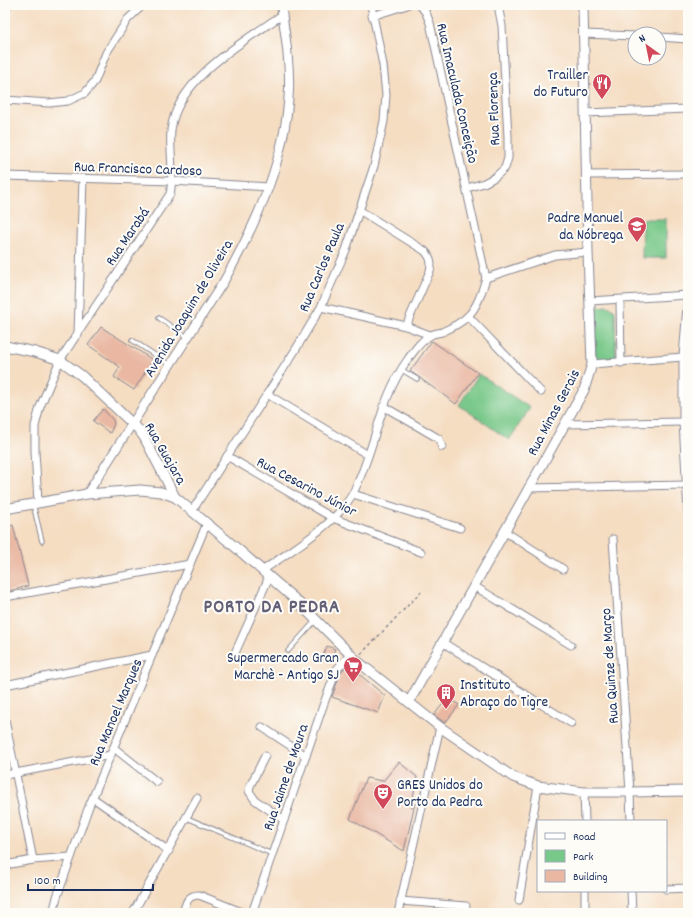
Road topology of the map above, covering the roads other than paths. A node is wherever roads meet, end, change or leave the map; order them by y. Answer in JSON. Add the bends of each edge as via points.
{"nodes":[{"id":1,"x":143,"y":5,"type":"edge"},
{"id":2,"x":281,"y":5,"type":"edge"},
{"id":3,"x":371,"y":5,"type":"edge"},
{"id":4,"x":407,"y":5,"type":"edge"},
{"id":5,"x":420,"y":5,"type":"edge"},
{"id":6,"x":498,"y":5,"type":"edge"},
{"id":7,"x":583,"y":5,"type":"edge"},
{"id":8,"x":282,"y":15,"type":"junction"},
{"id":9,"x":372,"y":16,"type":"junction"},
{"id":10,"x":584,"y":34,"type":"junction"},
{"id":11,"x":627,"y":36,"type":"edge"},
{"id":12,"x":667,"y":38,"type":"edge"},
{"id":13,"x":688,"y":39,"type":"edge"},
{"id":14,"x":5,"y":100,"type":"edge"},
{"id":15,"x":688,"y":109,"type":"edge"},
{"id":16,"x":585,"y":113,"type":"junction"},
{"id":17,"x":688,"y":174,"type":"edge"},
{"id":18,"x":587,"y":175,"type":"junction"},
{"id":19,"x":5,"y":176,"type":"edge"},
{"id":20,"x":83,"y":178,"type":"junction"},
{"id":21,"x":172,"y":181,"type":"junction"},
{"id":22,"x":269,"y":187,"type":"junction"},
{"id":23,"x":467,"y":188,"type":"junction"},
{"id":24,"x":359,"y":210,"type":"junction"},
{"id":25,"x":588,"y":252,"type":"junction"},
{"id":26,"x":486,"y":278,"type":"junction"},
{"id":27,"x":688,"y":295,"type":"edge"},
{"id":28,"x":620,"y":300,"type":"junction"},
{"id":29,"x":590,"y":301,"type":"junction"},
{"id":30,"x":321,"y":307,"type":"junction"},
{"id":31,"x":468,"y":316,"type":"junction"},
{"id":32,"x":159,"y":318,"type":"dead end"},
{"id":33,"x":406,"y":326,"type":"junction"},
{"id":34,"x":78,"y":334,"type":"junction"},
{"id":35,"x":430,"y":335,"type":"junction"},
{"id":36,"x":188,"y":338,"type":"junction"},
{"id":37,"x":132,"y":340,"type":"dead end"},
{"id":38,"x":5,"y":346,"type":"edge"},
{"id":39,"x":683,"y":357,"type":"junction"},
{"id":40,"x":60,"y":360,"type":"junction"},
{"id":41,"x":621,"y":363,"type":"junction"},
{"id":42,"x":592,"y":364,"type":"junction"},
{"id":43,"x":171,"y":365,"type":"junction"},
{"id":44,"x":401,"y":370,"type":"junction"},
{"id":45,"x":417,"y":379,"type":"dead end"},
{"id":46,"x":541,"y":392,"type":"dead end"},
{"id":47,"x":267,"y":394,"type":"junction"},
{"id":48,"x":383,"y":406,"type":"junction"},
{"id":49,"x":684,"y":422,"type":"junction"},
{"id":50,"x":133,"y":423,"type":"junction"},
{"id":51,"x":564,"y":424,"type":"junction"},
{"id":52,"x":442,"y":447,"type":"dead end"},
{"id":53,"x":368,"y":455,"type":"junction"},
{"id":54,"x":227,"y":456,"type":"junction"},
{"id":55,"x":687,"y":485,"type":"edge"},
{"id":56,"x":528,"y":488,"type":"junction"},
{"id":57,"x":87,"y":494,"type":"junction"},
{"id":58,"x":353,"y":494,"type":"junction"},
{"id":59,"x":175,"y":497,"type":"junction"},
{"id":60,"x":35,"y":503,"type":"junction"},
{"id":61,"x":5,"y":509,"type":"edge"},
{"id":62,"x":192,"y":511,"type":"junction"},
{"id":63,"x":688,"y":512,"type":"edge"},
{"id":64,"x":333,"y":518,"type":"junction"},
{"id":65,"x":207,"y":523,"type":"junction"},
{"id":66,"x":460,"y":528,"type":"dead end"},
{"id":67,"x":504,"y":531,"type":"junction"},
{"id":68,"x":613,"y":539,"type":"dead end"},
{"id":69,"x":42,"y":541,"type":"dead end"},
{"id":70,"x":421,"y":552,"type":"dead end"},
{"id":71,"x":190,"y":564,"type":"junction"},
{"id":72,"x":563,"y":569,"type":"dead end"},
{"id":73,"x":265,"y":574,"type":"junction"},
{"id":74,"x":474,"y":586,"type":"junction"},
{"id":75,"x":5,"y":597,"type":"edge"},
{"id":76,"x":316,"y":620,"type":"junction"},
{"id":77,"x":442,"y":642,"type":"junction"},
{"id":78,"x":571,"y":645,"type":"dead end"},
{"id":79,"x":288,"y":651,"type":"dead end"},
{"id":80,"x":235,"y":653,"type":"dead end"},
{"id":81,"x":152,"y":655,"type":"junction"},
{"id":82,"x":353,"y":657,"type":"junction"},
{"id":83,"x":5,"y":685,"type":"edge"},
{"id":84,"x":409,"y":702,"type":"junction"},
{"id":85,"x":5,"y":720,"type":"edge"},
{"id":86,"x":571,"y":723,"type":"dead end"},
{"id":87,"x":262,"y":727,"type":"dead end"},
{"id":88,"x":440,"y":727,"type":"junction"},
{"id":89,"x":112,"y":751,"type":"junction"},
{"id":90,"x":264,"y":756,"type":"dead end"},
{"id":91,"x":306,"y":756,"type":"junction"},
{"id":92,"x":16,"y":773,"type":"junction"},
{"id":93,"x":5,"y":776,"type":"edge"},
{"id":94,"x":157,"y":782,"type":"dead end"},
{"id":95,"x":538,"y":786,"type":"junction"},
{"id":96,"x":688,"y":790,"type":"edge"},
{"id":97,"x":584,"y":792,"type":"junction"},
{"id":98,"x":630,"y":792,"type":"junction"},
{"id":99,"x":93,"y":798,"type":"junction"},
{"id":100,"x":197,"y":798,"type":"dead end"},
{"id":101,"x":187,"y":818,"type":"junction"},
{"id":102,"x":284,"y":820,"type":"junction"},
{"id":103,"x":584,"y":820,"type":"edge"},
{"id":104,"x":631,"y":820,"type":"edge"},
{"id":105,"x":169,"y":851,"type":"junction"},
{"id":106,"x":273,"y":854,"type":"junction"},
{"id":107,"x":71,"y":857,"type":"junction"},
{"id":108,"x":33,"y":860,"type":"junction"},
{"id":109,"x":5,"y":865,"type":"edge"},
{"id":110,"x":688,"y":888,"type":"edge"},
{"id":111,"x":667,"y":889,"type":"edge"},
{"id":112,"x":585,"y":892,"type":"edge"},
{"id":113,"x":631,"y":892,"type":"edge"},
{"id":114,"x":519,"y":900,"type":"dead end"},
{"id":115,"x":400,"y":901,"type":"junction"},
{"id":116,"x":466,"y":906,"type":"dead end"},
{"id":117,"x":585,"y":906,"type":"dead end"},
{"id":118,"x":53,"y":913,"type":"edge"},
{"id":119,"x":133,"y":913,"type":"edge"},
{"id":120,"x":183,"y":913,"type":"edge"},
{"id":121,"x":244,"y":913,"type":"edge"},
{"id":122,"x":252,"y":913,"type":"edge"},
{"id":123,"x":398,"y":913,"type":"edge"},
{"id":124,"x":632,"y":913,"type":"edge"}],
"edges":[{"from":1,"to":14,"type":"street","via":[[128,19],[85,93],[68,101],[49,103]]},
{"from":2,"to":8,"type":"street","name":"Avenida Joaquim de Oliveira"},
{"from":3,"to":9,"type":"street","name":"Rua Carlos Paula"},
{"from":4,"to":9,"type":"street"},
{"from":5,"to":23,"type":"street","name":"Rua Imaculada Conceição","via":[[430,23]]},
{"from":6,"to":23,"type":"street","name":"Rua Florença","via":[[502,26],[508,158],[505,168],[495,177]]},
{"from":7,"to":10,"type":"main road","name":"Rua Minas Gerais"},
{"from":8,"to":21,"type":"street","name":"Rua Marabá","via":[[213,64],[199,77],[179,103],[171,130]]},
{"from":8,"to":22,"type":"street","name":"Avenida Joaquim de Oliveira","via":[[289,89],[278,162]]},
{"from":9,"to":24,"type":"street","name":"Rua Carlos Paula","via":[[383,65],[386,95],[376,160]]},
{"from":10,"to":11,"type":"street"},
{"from":10,"to":16,"type":"main road","name":"Rua Minas Gerais"},
{"from":12,"to":13,"type":"street"},
{"from":15,"to":16,"type":"street"},
{"from":16,"to":18,"type":"main road","name":"Rua Minas Gerais"},
{"from":17,"to":18,"type":"street"},
{"from":18,"to":25,"type":"main road","name":"Rua Minas Gerais"},
{"from":19,"to":20,"type":"street","name":"Rua Francisco Cardoso"},
{"from":20,"to":21,"type":"street","name":"Rua Francisco Cardoso"},
{"from":20,"to":34,"type":"street"},
{"from":21,"to":22,"type":"street","name":"Rua Francisco Cardoso"},
{"from":21,"to":34,"type":"street","name":"Rua Marabá","via":[[166,201]]},
{"from":22,"to":36,"type":"street","name":"Avenida Joaquim de Oliveira","via":[[241,250]]},
{"from":23,"to":26,"type":"street","name":"Rua Imaculada Conceição"},
{"from":24,"to":30,"type":"street","name":"Rua Carlos Paula","via":[[346,250]]},
{"from":24,"to":33,"type":"street","via":[[430,256],[430,270]]},
{"from":25,"to":26,"type":"street","via":[[555,255]]},
{"from":25,"to":29,"type":"main road","name":"Rua Minas Gerais"},
{"from":26,"to":31,"type":"street","via":[[481,294]]},
{"from":27,"to":28,"type":"street"},
{"from":27,"to":39,"type":"street"},
{"from":28,"to":29,"type":"street"},
{"from":28,"to":41,"type":"street"},
{"from":29,"to":42,"type":"main road","name":"Rua Minas Gerais"},
{"from":30,"to":33,"type":"street"},
{"from":30,"to":47,"type":"street","name":"Rua Carlos Paula"},
{"from":31,"to":35,"type":"street","via":[[442,332]]},
{"from":31,"to":46,"type":"street"},
{"from":32,"to":36,"type":"lane"},
{"from":33,"to":35,"type":"street"},
{"from":34,"to":40,"type":"street","name":"Rua Marabá"},
{"from":35,"to":44,"type":"street","via":[[418,346]]},
{"from":36,"to":43,"type":"street","name":"Avenida Joaquim de Oliveira"},
{"from":37,"to":43,"type":"lane"},
{"from":38,"to":40,"type":"main road","name":"Rua Guajara"},
{"from":39,"to":41,"type":"street"},
{"from":39,"to":49,"type":"street"},
{"from":40,"to":50,"type":"main road","name":"Rua Guajara","via":[[82,376]]},
{"from":40,"to":60,"type":"street","name":"Rua Marabá","via":[[40,407],[35,426]]},
{"from":41,"to":42,"type":"street"},
{"from":42,"to":51,"type":"main road","name":"Rua Minas Gerais","via":[[584,390]]},
{"from":43,"to":50,"type":"street","name":"Avenida Joaquim de Oliveira"},
{"from":44,"to":45,"type":"lane"},
{"from":44,"to":48,"type":"street"},
{"from":47,"to":53,"type":"street"},
{"from":47,"to":54,"type":"street","name":"Rua Carlos Paula"},
{"from":48,"to":52,"type":"street","via":[[439,439]]},
{"from":48,"to":53,"type":"street"},
{"from":49,"to":51,"type":"street"},
{"from":49,"to":55,"type":"street"},
{"from":50,"to":57,"type":"street","name":"Avenida Joaquim de Oliveira"},
{"from":50,"to":59,"type":"main road","name":"Rua Guajara","via":[[144,437]]},
{"from":51,"to":56,"type":"main road","name":"Rua Minas Gerais"},
{"from":53,"to":58,"type":"street"},
{"from":54,"to":62,"type":"street","name":"Rua Carlos Paula"},
{"from":54,"to":64,"type":"street","name":"Rua Cesarino Júnior"},
{"from":55,"to":56,"type":"street"},
{"from":55,"to":63,"type":"street"},
{"from":56,"to":67,"type":"main road","name":"Rua Minas Gerais"},
{"from":57,"to":59,"type":"main road","via":[[151,490]]},
{"from":57,"to":60,"type":"main road"},
{"from":58,"to":64,"type":"street"},
{"from":58,"to":66,"type":"street"},
{"from":59,"to":62,"type":"main road"},
{"from":60,"to":61,"type":"main road"},
{"from":60,"to":69,"type":"lane"},
{"from":62,"to":65,"type":"main road"},
{"from":64,"to":70,"type":"street","name":"Rua Cesarino Júnior"},
{"from":64,"to":73,"type":"street"},
{"from":65,"to":71,"type":"street","name":"Rua Manoel Marques"},
{"from":65,"to":73,"type":"main road"},
{"from":67,"to":72,"type":"street"},
{"from":67,"to":74,"type":"main road","name":"Rua Minas Gerais"},
{"from":68,"to":98,"type":"street","name":"Rua Quinze de Março"},
{"from":71,"to":75,"type":"street"},
{"from":71,"to":81,"type":"street","name":"Rua Manoel Marques"},
{"from":73,"to":76,"type":"main road"},
{"from":73,"to":80,"type":"street"},
{"from":74,"to":77,"type":"main road","name":"Rua Minas Gerais"},
{"from":74,"to":78,"type":"street"},
{"from":76,"to":79,"type":"lane"},
{"from":76,"to":82,"type":"main road"},
{"from":77,"to":84,"type":"main road","name":"Rua Minas Gerais"},
{"from":77,"to":86,"type":"street"},
{"from":81,"to":83,"type":"street"},
{"from":81,"to":89,"type":"street","name":"Rua Manoel Marques"},
{"from":82,"to":84,"type":"main road"},
{"from":82,"to":91,"type":"street","name":"Rua Jaime de Moura","via":[[337,669]]},
{"from":84,"to":88,"type":"main road"},
{"from":85,"to":92,"type":"street"},
{"from":87,"to":91,"type":"street"},
{"from":88,"to":95,"type":"main road","via":[[513,777]]},
{"from":88,"to":115,"type":"street"},
{"from":89,"to":92,"type":"street"},
{"from":89,"to":94,"type":"street"},
{"from":89,"to":99,"type":"street","name":"Rua Manoel Marques"},
{"from":90,"to":102,"type":"street","via":[[249,792],[255,800]]},
{"from":91,"to":102,"type":"street","name":"Rua Jaime de Moura"},
{"from":92,"to":93,"type":"street"},
{"from":92,"to":108,"type":"street"},
{"from":95,"to":97,"type":"main road"},
{"from":95,"to":114,"type":"street"},
{"from":96,"to":98,"type":"main road"},
{"from":97,"to":98,"type":"main road"},
{"from":97,"to":103,"type":"street"},
{"from":98,"to":104,"type":"street","name":"Rua Quinze de Março"},
{"from":99,"to":105,"type":"street"},
{"from":99,"to":107,"type":"street","name":"Rua Manoel Marques"},
{"from":100,"to":101,"type":"street"},
{"from":101,"to":105,"type":"street"},
{"from":101,"to":106,"type":"lane"},
{"from":102,"to":106,"type":"street","name":"Rua Jaime de Moura"},
{"from":105,"to":119,"type":"street"},
{"from":106,"to":122,"type":"street","name":"Rua Jaime de Moura"},
{"from":107,"to":108,"type":"street"},
{"from":107,"to":118,"type":"street","name":"Rua Manoel Marques"},
{"from":108,"to":109,"type":"street"},
{"from":110,"to":111,"type":"street"},
{"from":112,"to":117,"type":"street"},
{"from":113,"to":124,"type":"street"},
{"from":115,"to":116,"type":"street"},
{"from":115,"to":123,"type":"street"},
{"from":120,"to":121,"type":"street","via":[[189,898],[199,894]]}]}
